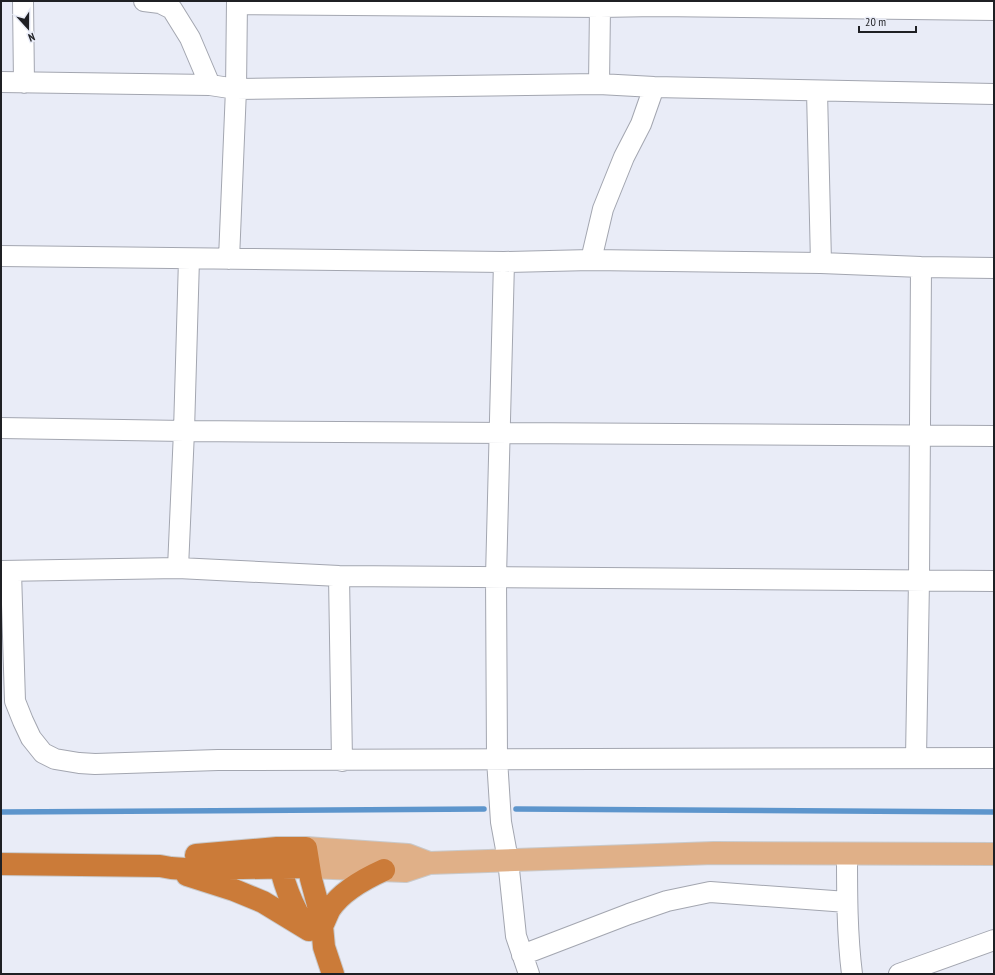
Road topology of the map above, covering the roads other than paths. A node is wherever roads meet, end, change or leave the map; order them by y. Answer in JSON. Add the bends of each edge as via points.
{"nodes":[{"id":1,"x":23,"y":1,"type":"edge"},
{"id":2,"x":144,"y":1,"type":"edge"},
{"id":3,"x":237,"y":2,"type":"edge"},
{"id":4,"x":656,"y":3,"type":"edge"},
{"id":5,"x":600,"y":7,"type":"junction"},
{"id":6,"x":994,"y":10,"type":"edge"},
{"id":7,"x":1,"y":82,"type":"edge"},
{"id":8,"x":24,"y":83,"type":"junction"},
{"id":9,"x":599,"y":84,"type":"junction"},
{"id":10,"x":210,"y":85,"type":"junction"},
{"id":11,"x":654,"y":87,"type":"junction"},
{"id":12,"x":236,"y":89,"type":"junction"},
{"id":13,"x":817,"y":91,"type":"junction"},
{"id":14,"x":994,"y":94,"type":"edge"},
{"id":15,"x":1,"y":256,"type":"edge"},
{"id":16,"x":189,"y":259,"type":"junction"},
{"id":17,"x":229,"y":259,"type":"junction"},
{"id":18,"x":591,"y":260,"type":"junction"},
{"id":19,"x":504,"y":262,"type":"junction"},
{"id":20,"x":821,"y":263,"type":"junction"},
{"id":21,"x":921,"y":267,"type":"junction"},
{"id":22,"x":994,"y":268,"type":"edge"},
{"id":23,"x":1,"y":428,"type":"edge"},
{"id":24,"x":184,"y":431,"type":"junction"},
{"id":25,"x":500,"y":433,"type":"junction"},
{"id":26,"x":920,"y":436,"type":"junction"},
{"id":27,"x":994,"y":436,"type":"edge"},
{"id":28,"x":178,"y":568,"type":"junction"},
{"id":29,"x":6,"y":572,"type":"edge"},
{"id":30,"x":339,"y":576,"type":"junction"},
{"id":31,"x":496,"y":577,"type":"junction"},
{"id":32,"x":920,"y":580,"type":"junction"},
{"id":33,"x":994,"y":581,"type":"edge"},
{"id":34,"x":916,"y":758,"type":"junction"},
{"id":35,"x":994,"y":758,"type":"edge"},
{"id":36,"x":498,"y":759,"type":"junction"},
{"id":37,"x":342,"y":761,"type":"junction"},
{"id":38,"x":847,"y":853,"type":"junction"},
{"id":39,"x":994,"y":854,"type":"edge"},
{"id":40,"x":308,"y":857,"type":"junction"},
{"id":41,"x":279,"y":858,"type":"junction"},
{"id":42,"x":508,"y":860,"type":"junction"},
{"id":43,"x":429,"y":863,"type":"junction"},
{"id":44,"x":1,"y":864,"type":"edge"},
{"id":45,"x":165,"y":867,"type":"junction"},
{"id":46,"x":384,"y":870,"type":"junction"},
{"id":47,"x":847,"y":902,"type":"junction"},
{"id":48,"x":318,"y":935,"type":"junction"},
{"id":49,"x":994,"y":940,"type":"edge"},
{"id":50,"x":522,"y":955,"type":"junction"},
{"id":51,"x":334,"y":974,"type":"edge"},
{"id":52,"x":529,"y":974,"type":"edge"},
{"id":53,"x":852,"y":974,"type":"edge"},
{"id":54,"x":899,"y":974,"type":"edge"}],
"edges":[{"from":1,"to":8,"type":"street"},
{"from":2,"to":10,"type":"street","via":[[160,3],[172,9],[190,38]]},
{"from":3,"to":5,"type":"street"},
{"from":3,"to":12,"type":"street"},
{"from":4,"to":5,"type":"street"},
{"from":4,"to":6,"type":"street"},
{"from":5,"to":9,"type":"street"},
{"from":7,"to":8,"type":"street"},
{"from":8,"to":10,"type":"street"},
{"from":9,"to":11,"type":"street"},
{"from":9,"to":12,"type":"street"},
{"from":10,"to":12,"type":"street"},
{"from":11,"to":13,"type":"street"},
{"from":11,"to":18,"type":"street","via":[[641,124],[624,157],[603,209]]},
{"from":12,"to":17,"type":"street"},
{"from":13,"to":14,"type":"street"},
{"from":13,"to":20,"type":"street"},
{"from":15,"to":16,"type":"street"},
{"from":16,"to":17,"type":"street"},
{"from":16,"to":24,"type":"street"},
{"from":17,"to":19,"type":"street"},
{"from":18,"to":19,"type":"street"},
{"from":18,"to":20,"type":"street"},
{"from":19,"to":25,"type":"street"},
{"from":20,"to":21,"type":"street"},
{"from":21,"to":22,"type":"street"},
{"from":21,"to":26,"type":"street"},
{"from":23,"to":24,"type":"street"},
{"from":24,"to":25,"type":"street"},
{"from":24,"to":28,"type":"street"},
{"from":25,"to":26,"type":"street"},
{"from":25,"to":31,"type":"street"},
{"from":26,"to":27,"type":"street"},
{"from":26,"to":32,"type":"street"},
{"from":28,"to":29,"type":"street"},
{"from":28,"to":30,"type":"street"},
{"from":29,"to":37,"type":"street","via":[[15,701],[31,738],[43,753],[55,758],[95,764],[218,760]]},
{"from":30,"to":31,"type":"street"},
{"from":30,"to":37,"type":"street"},
{"from":31,"to":32,"type":"street"},
{"from":31,"to":36,"type":"street"},
{"from":32,"to":33,"type":"street"},
{"from":32,"to":34,"type":"street"},
{"from":34,"to":35,"type":"street"},
{"from":34,"to":36,"type":"street"},
{"from":36,"to":37,"type":"street"},
{"from":36,"to":42,"type":"street","via":[[501,822]]},
{"from":38,"to":39,"type":"main road"},
{"from":38,"to":42,"type":"main road","via":[[714,853]]},
{"from":38,"to":47,"type":"street"},
{"from":40,"to":41,"type":"highway"},
{"from":40,"to":43,"type":"main road","via":[[408,855]]},
{"from":40,"to":46,"type":"main road"},
{"from":40,"to":48,"type":"highway"},
{"from":41,"to":45,"type":"highway"},
{"from":41,"to":48,"type":"highway","via":[[297,911]]},
{"from":42,"to":43,"type":"main road"},
{"from":42,"to":50,"type":"street","via":[[516,936]]},
{"from":43,"to":46,"type":"main road","via":[[405,871]]},
{"from":44,"to":45,"type":"highway"},
{"from":45,"to":48,"type":"highway","via":[[262,902]]},
{"from":46,"to":48,"type":"highway","via":[[358,883],[338,900],[330,909]]},
{"from":47,"to":50,"type":"street","via":[[710,892],[660,904]]},
{"from":47,"to":53,"type":"street"},
{"from":48,"to":51,"type":"highway"},
{"from":49,"to":54,"type":"street"},
{"from":50,"to":52,"type":"street"}]}
